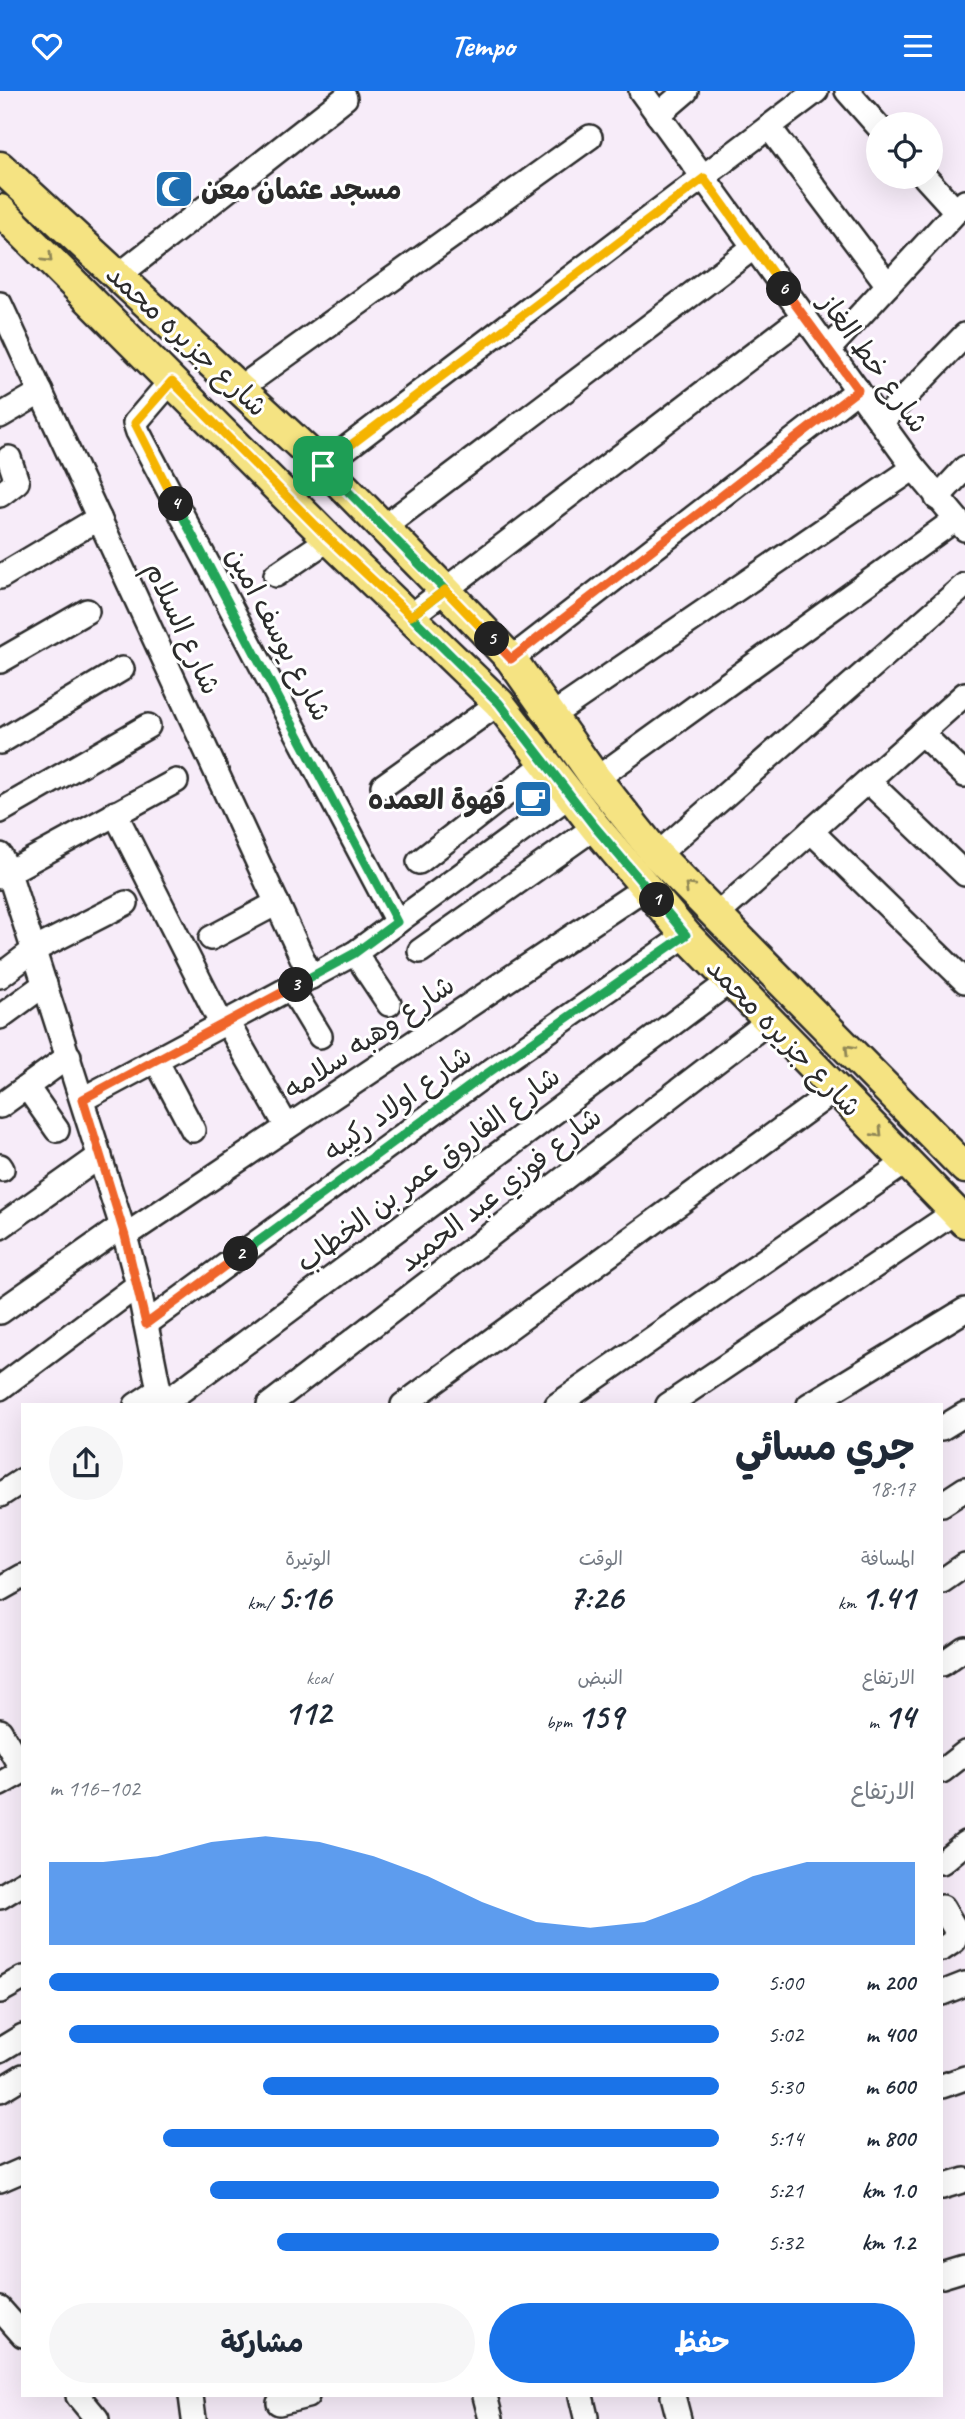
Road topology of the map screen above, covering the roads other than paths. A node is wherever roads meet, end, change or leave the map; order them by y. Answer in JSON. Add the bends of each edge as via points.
{"nodes":[{"id":1,"x":641,"y":91,"type":"edge"},
{"id":2,"x":686,"y":91,"type":"edge"},
{"id":3,"x":816,"y":91,"type":"edge"},
{"id":4,"x":847,"y":91,"type":"edge"},
{"id":5,"x":345,"y":98,"type":"dead end"},
{"id":6,"x":866,"y":112,"type":"edge"},
{"id":7,"x":658,"y":115,"type":"junction"},
{"id":8,"x":769,"y":127,"type":"junction"},
{"id":9,"x":590,"y":137,"type":"dead end"},
{"id":10,"x":1,"y":169,"type":"edge"},
{"id":11,"x":704,"y":178,"type":"junction"},
{"id":12,"x":939,"y":189,"type":"edge"},
{"id":13,"x":961,"y":207,"type":"edge"},
{"id":14,"x":3,"y":220,"type":"edge"},
{"id":15,"x":754,"y":247,"type":"junction"},
{"id":16,"x":118,"y":276,"type":"junction"},
{"id":17,"x":888,"y":285,"type":"junction"},
{"id":18,"x":0,"y":304,"type":"edge"},
{"id":19,"x":804,"y":316,"type":"junction"},
{"id":20,"x":965,"y":335,"type":"edge"},
{"id":21,"x":828,"y":350,"type":"junction"},
{"id":22,"x":172,"y":381,"type":"junction"},
{"id":23,"x":239,"y":389,"type":"junction"},
{"id":24,"x":858,"y":390,"type":"junction"},
{"id":25,"x":41,"y":392,"type":"junction"},
{"id":26,"x":0,"y":416,"type":"edge"},
{"id":27,"x":881,"y":422,"type":"junction"},
{"id":28,"x":9,"y":458,"type":"dead end"},
{"id":29,"x":323,"y":466,"type":"junction"},
{"id":30,"x":914,"y":468,"type":"junction"},
{"id":31,"x":965,"y":468,"type":"edge"},
{"id":32,"x":0,"y":495,"type":"edge"},
{"id":33,"x":937,"y":498,"type":"junction"},
{"id":34,"x":99,"y":518,"type":"junction"},
{"id":35,"x":960,"y":524,"type":"edge"},
{"id":36,"x":384,"y":527,"type":"junction"},
{"id":37,"x":329,"y":539,"type":"junction"},
{"id":38,"x":276,"y":575,"type":"dead end"},
{"id":39,"x":0,"y":577,"type":"edge"},
{"id":40,"x":965,"y":585,"type":"edge"},
{"id":41,"x":445,"y":590,"type":"junction"},
{"id":42,"x":87,"y":611,"type":"dead end"},
{"id":43,"x":411,"y":616,"type":"junction"},
{"id":44,"x":511,"y":659,"type":"junction"},
{"id":45,"x":0,"y":661,"type":"edge"},
{"id":46,"x":121,"y":669,"type":"dead end"},
{"id":47,"x":965,"y":694,"type":"edge"},
{"id":48,"x":499,"y":703,"type":"junction"},
{"id":49,"x":551,"y":716,"type":"junction"},
{"id":50,"x":148,"y":726,"type":"dead end"},
{"id":51,"x":921,"y":733,"type":"junction"},
{"id":52,"x":0,"y":742,"type":"edge"},
{"id":53,"x":546,"y":764,"type":"junction"},
{"id":54,"x":965,"y":775,"type":"edge"},
{"id":55,"x":596,"y":779,"type":"junction"},
{"id":56,"x":176,"y":781,"type":"dead end"},
{"id":57,"x":868,"y":781,"type":"junction"},
{"id":58,"x":383,"y":786,"type":"dead end"},
{"id":59,"x":570,"y":795,"type":"junction"},
{"id":60,"x":0,"y":811,"type":"edge"},
{"id":61,"x":115,"y":813,"type":"junction"},
{"id":62,"x":595,"y":827,"type":"junction"},
{"id":63,"x":811,"y":831,"type":"junction"},
{"id":64,"x":657,"y":855,"type":"junction"},
{"id":65,"x":419,"y":862,"type":"dead end"},
{"id":66,"x":3,"y":868,"type":"edge"},
{"id":67,"x":965,"y":874,"type":"edge"},
{"id":68,"x":646,"y":887,"type":"junction"},
{"id":69,"x":126,"y":903,"type":"dead end"},
{"id":70,"x":277,"y":904,"type":"junction"},
{"id":71,"x":717,"y":915,"type":"junction"},
{"id":72,"x":397,"y":922,"type":"junction"},
{"id":73,"x":686,"y":935,"type":"junction"},
{"id":74,"x":211,"y":938,"type":"dead end"},
{"id":75,"x":34,"y":950,"type":"junction"},
{"id":76,"x":420,"y":951,"type":"dead end"},
{"id":77,"x":355,"y":953,"type":"junction"},
{"id":78,"x":0,"y":976,"type":"edge"},
{"id":79,"x":730,"y":981,"type":"junction"},
{"id":80,"x":965,"y":981,"type":"edge"},
{"id":81,"x":301,"y":982,"type":"junction"},
{"id":82,"x":45,"y":984,"type":"junction"},
{"id":83,"x":389,"y":1004,"type":"dead end"},
{"id":84,"x":0,"y":1017,"type":"edge"},
{"id":85,"x":769,"y":1021,"type":"junction"},
{"id":86,"x":224,"y":1024,"type":"junction"},
{"id":87,"x":320,"y":1036,"type":"dead end"},
{"id":88,"x":69,"y":1056,"type":"junction"},
{"id":89,"x":156,"y":1060,"type":"junction"},
{"id":90,"x":27,"y":1087,"type":"junction"},
{"id":91,"x":835,"y":1090,"type":"junction"},
{"id":92,"x":83,"y":1099,"type":"junction"},
{"id":93,"x":0,"y":1106,"type":"edge"},
{"id":94,"x":287,"y":1128,"type":"junction"},
{"id":95,"x":57,"y":1130,"type":"dead end"},
{"id":96,"x":193,"y":1130,"type":"dead end"},
{"id":97,"x":100,"y":1156,"type":"junction"},
{"id":98,"x":906,"y":1162,"type":"junction"},
{"id":99,"x":964,"y":1167,"type":"edge"},
{"id":100,"x":953,"y":1209,"type":"edge"},
{"id":101,"x":0,"y":1227,"type":"edge"},
{"id":102,"x":123,"y":1231,"type":"junction"},
{"id":103,"x":138,"y":1285,"type":"junction"},
{"id":104,"x":965,"y":1310,"type":"edge"},
{"id":105,"x":0,"y":1312,"type":"edge"},
{"id":106,"x":146,"y":1324,"type":"junction"},
{"id":107,"x":0,"y":1388,"type":"edge"},
{"id":108,"x":161,"y":1400,"type":"edge"},
{"id":109,"x":272,"y":1403,"type":"edge"},
{"id":110,"x":405,"y":1403,"type":"edge"},
{"id":111,"x":559,"y":1403,"type":"edge"},
{"id":112,"x":671,"y":1403,"type":"edge"},
{"id":113,"x":811,"y":1403,"type":"edge"},
{"id":114,"x":965,"y":1414,"type":"edge"},
{"id":115,"x":943,"y":1428,"type":"edge"},
{"id":116,"x":21,"y":1481,"type":"edge"},
{"id":117,"x":965,"y":1489,"type":"edge"},
{"id":118,"x":0,"y":1496,"type":"edge"},
{"id":119,"x":943,"y":1503,"type":"edge"},
{"id":120,"x":965,"y":1565,"type":"edge"},
{"id":121,"x":21,"y":1577,"type":"edge"},
{"id":122,"x":943,"y":1580,"type":"edge"},
{"id":123,"x":0,"y":1589,"type":"edge"},
{"id":124,"x":965,"y":1648,"type":"edge"},
{"id":125,"x":943,"y":1663,"type":"edge"},
{"id":126,"x":11,"y":1738,"type":"edge"},
{"id":127,"x":965,"y":1753,"type":"edge"},
{"id":128,"x":21,"y":1766,"type":"edge"},
{"id":129,"x":943,"y":1770,"type":"edge"},
{"id":130,"x":21,"y":1772,"type":"edge"},
{"id":131,"x":0,"y":1784,"type":"edge"},
{"id":132,"x":965,"y":1843,"type":"edge"},
{"id":133,"x":943,"y":1861,"type":"edge"},
{"id":134,"x":21,"y":1884,"type":"edge"},
{"id":135,"x":0,"y":1896,"type":"edge"},
{"id":136,"x":946,"y":1913,"type":"edge"},
{"id":137,"x":943,"y":1948,"type":"edge"},
{"id":138,"x":21,"y":1979,"type":"edge"},
{"id":139,"x":965,"y":1984,"type":"edge"},
{"id":140,"x":0,"y":1991,"type":"edge"},
{"id":141,"x":943,"y":1993,"type":"edge"},
{"id":142,"x":21,"y":2037,"type":"edge"},
{"id":143,"x":0,"y":2050,"type":"edge"},
{"id":144,"x":21,"y":2077,"type":"edge"},
{"id":145,"x":965,"y":2078,"type":"edge"},
{"id":146,"x":943,"y":2086,"type":"edge"},
{"id":147,"x":0,"y":2090,"type":"edge"},
{"id":148,"x":21,"y":2171,"type":"edge"},
{"id":149,"x":0,"y":2180,"type":"edge"},
{"id":150,"x":965,"y":2180,"type":"edge"},
{"id":151,"x":943,"y":2187,"type":"edge"},
{"id":152,"x":965,"y":2269,"type":"edge"},
{"id":153,"x":943,"y":2276,"type":"edge"},
{"id":154,"x":0,"y":2309,"type":"edge"},
{"id":155,"x":21,"y":2333,"type":"edge"},
{"id":156,"x":79,"y":2397,"type":"edge"},
{"id":157,"x":191,"y":2397,"type":"edge"},
{"id":158,"x":303,"y":2397,"type":"edge"},
{"id":159,"x":673,"y":2397,"type":"edge"},
{"id":160,"x":279,"y":2403,"type":"dead end"},
{"id":161,"x":96,"y":2419,"type":"edge"},
{"id":162,"x":194,"y":2419,"type":"edge"},
{"id":163,"x":679,"y":2419,"type":"edge"}],
"edges":[{"from":1,"to":7,"type":"street","name":"شارع خط الغاز"},
{"from":2,"to":7,"type":"street"},
{"from":3,"to":8,"type":"street"},
{"from":4,"to":6,"type":"street"},
{"from":5,"to":16,"type":"street"},
{"from":7,"to":11,"type":"street","name":"شارع خط الغاز"},
{"from":8,"to":11,"type":"street"},
{"from":8,"to":17,"type":"street"},
{"from":9,"to":23,"type":"street"},
{"from":10,"to":16,"type":"main road","name":"شارع جزيره محمد"},
{"from":11,"to":15,"type":"street","name":"شارع خط الغاز"},
{"from":11,"to":29,"type":"street"},
{"from":12,"to":13,"type":"street"},
{"from":13,"to":17,"type":"street"},
{"from":14,"to":22,"type":"main road","name":"شارع جزيره محمد","one_way":true},
{"from":15,"to":19,"type":"street","name":"شارع خط الغاز"},
{"from":15,"to":36,"type":"street"},
{"from":16,"to":23,"type":"main road","name":"شارع جزيره محمد"},
{"from":17,"to":21,"type":"street"},
{"from":18,"to":25,"type":"street","name":"شارع السلام"},
{"from":19,"to":21,"type":"street","name":"شارع خط الغاز"},
{"from":19,"to":41,"type":"street"},
{"from":20,"to":27,"type":"street"},
{"from":21,"to":24,"type":"street","name":"شارع خط الغاز"},
{"from":22,"to":37,"type":"main road","name":"شارع جزيره محمد"},
{"from":22,"to":72,"type":"street","name":"شارع يوسف امين","via":[[139,416],[135,423],[138,432]]},
{"from":23,"to":29,"type":"main road","name":"شارع جزيره محمد"},
{"from":24,"to":27,"type":"street","name":"شارع خط الغاز"},
{"from":24,"to":44,"type":"street"},
{"from":25,"to":26,"type":"street"},
{"from":25,"to":34,"type":"street","name":"شارع السلام"},
{"from":27,"to":30,"type":"street","name":"شارع خط الغاز"},
{"from":28,"to":32,"type":"street","via":[[17,482]]},
{"from":29,"to":36,"type":"main road","name":"شارع جزيره محمد"},
{"from":30,"to":33,"type":"street","name":"شارع خط الغاز"},
{"from":30,"to":49,"type":"street"},
{"from":31,"to":33,"type":"street"},
{"from":33,"to":35,"type":"street","name":"شارع خط الغاز"},
{"from":34,"to":39,"type":"street"},
{"from":34,"to":70,"type":"street","name":"شارع السلام"},
{"from":35,"to":55,"type":"street"},
{"from":36,"to":41,"type":"main road","name":"شارع جزيره محمد"},
{"from":37,"to":38,"type":"street"},
{"from":37,"to":43,"type":"main road","name":"شارع جزيره محمد"},
{"from":40,"to":64,"type":"street"},
{"from":41,"to":43,"type":"street"},
{"from":41,"to":44,"type":"main road","name":"شارع جزيره محمد"},
{"from":42,"to":45,"type":"street"},
{"from":43,"to":48,"type":"main road","name":"شارع جزيره محمد"},
{"from":44,"to":49,"type":"main road","name":"شارع جزيره محمد"},
{"from":46,"to":52,"type":"street"},
{"from":47,"to":51,"type":"street"},
{"from":48,"to":53,"type":"main road","name":"شارع جزيره محمد"},
{"from":48,"to":58,"type":"street"},
{"from":49,"to":55,"type":"main road","name":"شارع جزيره محمد"},
{"from":50,"to":60,"type":"street"},
{"from":51,"to":54,"type":"street"},
{"from":51,"to":57,"type":"street"},
{"from":53,"to":59,"type":"main road","name":"شارع جزيره محمد"},
{"from":53,"to":65,"type":"street"},
{"from":55,"to":64,"type":"main road","name":"شارع جزيره محمد"},
{"from":56,"to":61,"type":"street"},
{"from":57,"to":63,"type":"street"},
{"from":57,"to":67,"type":"street"},
{"from":59,"to":62,"type":"main road","name":"شارع جزيره محمد"},
{"from":59,"to":72,"type":"street"},
{"from":61,"to":66,"type":"street"},
{"from":61,"to":86,"type":"street"},
{"from":62,"to":68,"type":"main road","name":"شارع جزيره محمد"},
{"from":62,"to":76,"type":"street"},
{"from":63,"to":71,"type":"street"},
{"from":63,"to":80,"type":"street"},
{"from":71,"to":64,"type":"main road","name":"شارع جزيره محمد","one_way":true},
{"from":66,"to":75,"type":"street"},
{"from":68,"to":73,"type":"main road","name":"شارع جزيره محمد"},
{"from":68,"to":94,"type":"street","name":"شارع وهبه سلامه"},
{"from":69,"to":75,"type":"street"},
{"from":70,"to":74,"type":"street"},
{"from":70,"to":81,"type":"street","name":"شارع السلام"},
{"from":99,"to":71,"type":"main road","name":"شارع جزيره محمد","one_way":true},
{"from":72,"to":77,"type":"street"},
{"from":73,"to":79,"type":"main road","name":"شارع جزيره محمد"},
{"from":73,"to":106,"type":"street","name":"شارع اولاد ركيبه","via":[[485,1075]]},
{"from":75,"to":78,"type":"street"},
{"from":75,"to":82,"type":"street"},
{"from":77,"to":81,"type":"street"},
{"from":77,"to":83,"type":"street"},
{"from":79,"to":85,"type":"main road","name":"شارع جزيره محمد"},
{"from":79,"to":108,"type":"street","name":"شارع الفاروق عمر بن الخطاب"},
{"from":81,"to":86,"type":"street"},
{"from":81,"to":87,"type":"street","name":"شارع السلام"},
{"from":82,"to":84,"type":"street"},
{"from":82,"to":88,"type":"street"},
{"from":85,"to":91,"type":"main road","name":"شارع جزيره محمد"},
{"from":85,"to":109,"type":"street","name":"شارع فوزي عبد الحميد"},
{"from":86,"to":89,"type":"street"},
{"from":86,"to":94,"type":"street"},
{"from":88,"to":90,"type":"street"},
{"from":88,"to":92,"type":"street"},
{"from":89,"to":92,"type":"street"},
{"from":89,"to":96,"type":"street"},
{"from":90,"to":93,"type":"street"},
{"from":90,"to":95,"type":"street"},
{"from":91,"to":98,"type":"main road","name":"شارع جزيره محمد","one_way":true},
{"from":91,"to":110,"type":"street"},
{"from":92,"to":97,"type":"street"},
{"from":94,"to":102,"type":"street","name":"شارع وهبه سلامه"},
{"from":97,"to":101,"type":"street"},
{"from":97,"to":102,"type":"street"},
{"from":98,"to":100,"type":"main road","name":"شارع جزيره محمد"},
{"from":98,"to":111,"type":"street"},
{"from":99,"to":100,"type":"main road"},
{"from":100,"to":112,"type":"street"},
{"from":102,"to":103,"type":"street"},
{"from":102,"to":105,"type":"street","name":"شارع وهبه سلامه"},
{"from":103,"to":106,"type":"street"},
{"from":103,"to":107,"type":"street"},
{"from":104,"to":113,"type":"street"},
{"from":106,"to":108,"type":"street"},
{"from":114,"to":115,"type":"street"},
{"from":116,"to":118,"type":"street"},
{"from":117,"to":119,"type":"street"},
{"from":120,"to":122,"type":"street"},
{"from":121,"to":123,"type":"street"},
{"from":124,"to":125,"type":"street"},
{"from":126,"to":128,"type":"street"},
{"from":127,"to":129,"type":"street"},
{"from":130,"to":131,"type":"street"},
{"from":132,"to":133,"type":"street"},
{"from":134,"to":135,"type":"street"},
{"from":136,"to":137,"type":"street","via":[[955,1936]]},
{"from":138,"to":140,"type":"street"},
{"from":139,"to":141,"type":"street"},
{"from":142,"to":143,"type":"street"},
{"from":144,"to":147,"type":"street"},
{"from":145,"to":146,"type":"street"},
{"from":148,"to":149,"type":"street"},
{"from":150,"to":151,"type":"street"},
{"from":152,"to":153,"type":"street"},
{"from":154,"to":155,"type":"street"},
{"from":156,"to":161,"type":"street"},
{"from":157,"to":162,"type":"street"},
{"from":158,"to":160,"type":"street"},
{"from":159,"to":163,"type":"street"}]}
